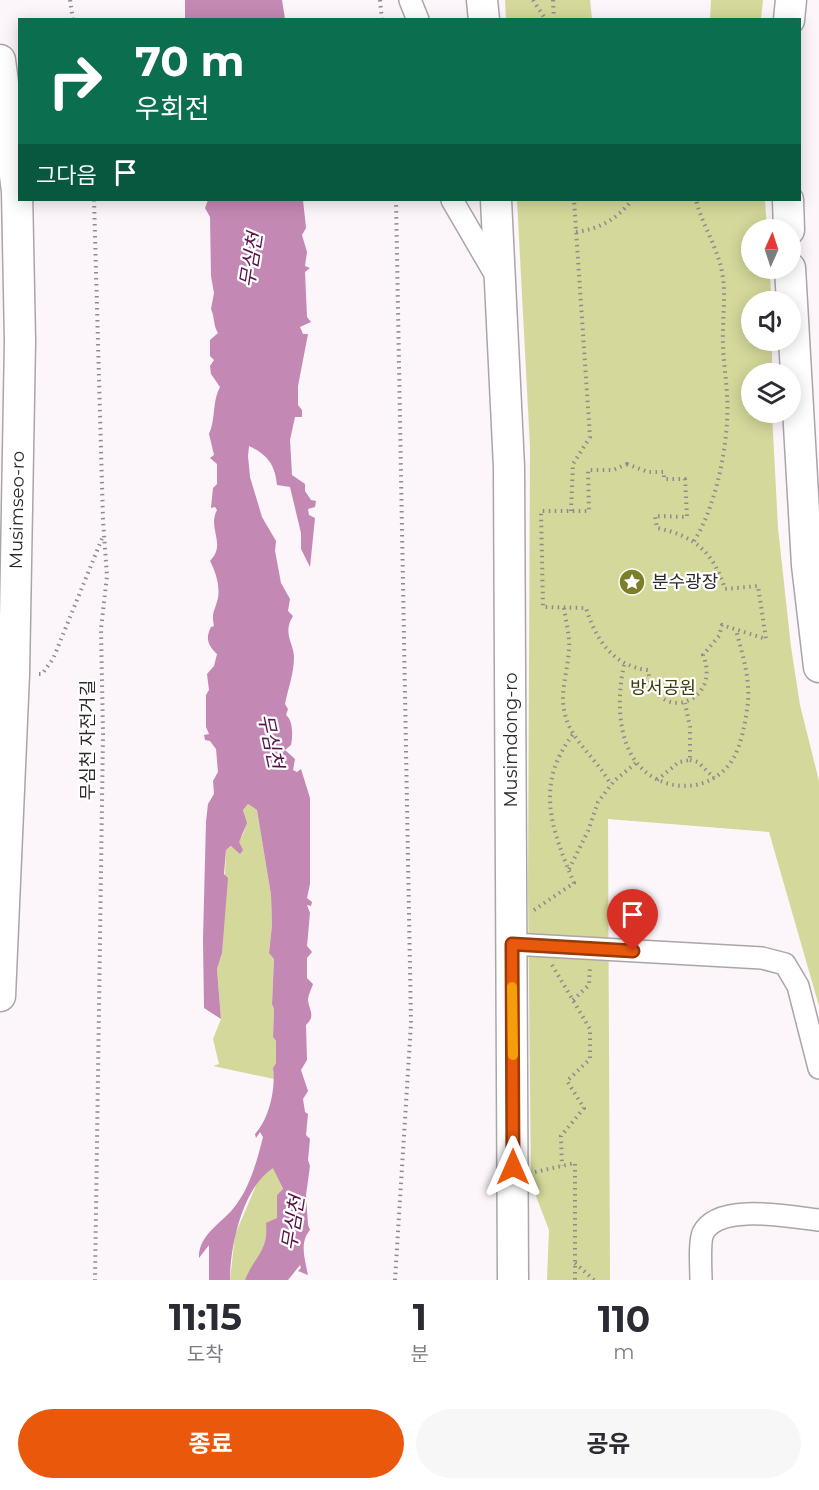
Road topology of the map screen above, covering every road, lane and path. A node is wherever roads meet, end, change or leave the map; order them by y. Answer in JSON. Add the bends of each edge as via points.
{"nodes":[{"id":1,"x":70,"y":0,"type":"edge"},
{"id":2,"x":380,"y":0,"type":"edge"},
{"id":3,"x":411,"y":0,"type":"edge"},
{"id":4,"x":482,"y":0,"type":"edge"},
{"id":5,"x":533,"y":0,"type":"edge"},
{"id":6,"x":553,"y":0,"type":"edge"},
{"id":7,"x":791,"y":0,"type":"edge"},
{"id":8,"x":73,"y":18,"type":"edge"},
{"id":9,"x":382,"y":18,"type":"edge"},
{"id":10,"x":417,"y":18,"type":"edge"},
{"id":11,"x":484,"y":18,"type":"edge"},
{"id":12,"x":545,"y":18,"type":"edge"},
{"id":13,"x":554,"y":18,"type":"edge"},
{"id":14,"x":789,"y":18,"type":"edge"},
{"id":15,"x":0,"y":60,"type":"edge"},
{"id":16,"x":94,"y":201,"type":"edge"},
{"id":17,"x":396,"y":201,"type":"edge"},
{"id":18,"x":453,"y":201,"type":"edge"},
{"id":19,"x":496,"y":201,"type":"edge"},
{"id":20,"x":574,"y":201,"type":"edge"},
{"id":21,"x":631,"y":201,"type":"edge"},
{"id":22,"x":696,"y":201,"type":"edge"},
{"id":23,"x":788,"y":201,"type":"edge"},
{"id":24,"x":789,"y":219,"type":"edge"},
{"id":25,"x":576,"y":232,"type":"junction"},
{"id":26,"x":791,"y":279,"type":"edge"},
{"id":27,"x":501,"y":284,"type":"junction"},
{"id":28,"x":571,"y":511,"type":"dead end"},
{"id":29,"x":104,"y":534,"type":"junction"},
{"id":30,"x":694,"y":541,"type":"dead end"},
{"id":31,"x":564,"y":608,"type":"junction"},
{"id":32,"x":736,"y":630,"type":"dead end"},
{"id":33,"x":624,"y":665,"type":"dead end"},
{"id":34,"x":819,"y":667,"type":"edge"},
{"id":35,"x":7,"y":674,"type":"edge"},
{"id":36,"x":685,"y":703,"type":"junction"},
{"id":37,"x":574,"y":733,"type":"junction"},
{"id":38,"x":690,"y":760,"type":"junction"},
{"id":39,"x":636,"y":763,"type":"junction"},
{"id":40,"x":714,"y":778,"type":"junction"},
{"id":41,"x":657,"y":780,"type":"junction"},
{"id":42,"x":611,"y":785,"type":"junction"},
{"id":43,"x":568,"y":869,"type":"junction"},
{"id":44,"x":529,"y":914,"type":"dead end"},
{"id":45,"x":512,"y":944,"type":"junction"},
{"id":46,"x":546,"y":946,"type":"junction"},
{"id":47,"x":590,"y":949,"type":"junction"},
{"id":48,"x":0,"y":996,"type":"edge"},
{"id":49,"x":573,"y":1000,"type":"junction"},
{"id":50,"x":819,"y":1068,"type":"edge"},
{"id":51,"x":562,"y":1166,"type":"junction"},
{"id":52,"x":531,"y":1173,"type":"dead end"},
{"id":53,"x":819,"y":1220,"type":"edge"},
{"id":54,"x":575,"y":1263,"type":"junction"},
{"id":55,"x":95,"y":1280,"type":"edge"},
{"id":56,"x":395,"y":1280,"type":"edge"},
{"id":57,"x":513,"y":1280,"type":"edge"},
{"id":58,"x":576,"y":1280,"type":"edge"},
{"id":59,"x":594,"y":1280,"type":"edge"},
{"id":60,"x":701,"y":1280,"type":"edge"}],
"edges":[{"from":1,"to":8,"type":"path"},
{"from":2,"to":9,"type":"path"},
{"from":3,"to":10,"type":"street"},
{"from":4,"to":11,"type":"street"},
{"from":5,"to":12,"type":"path"},
{"from":6,"to":13,"type":"path"},
{"from":7,"to":14,"type":"street"},
{"from":15,"to":35,"type":"street","name":"Musimseo-ro","via":[[17,191],[20,341]]},
{"from":16,"to":29,"type":"path","name":"무심천 자전거길"},
{"from":17,"to":56,"type":"path","via":[[411,1023]]},
{"from":18,"to":27,"type":"street"},
{"from":19,"to":27,"type":"street","name":"Musimdong-ro"},
{"from":20,"to":25,"type":"path"},
{"from":21,"to":25,"type":"path","via":[[605,224]]},
{"from":22,"to":30,"type":"path","via":[[722,270],[728,398],[715,492]]},
{"from":23,"to":24,"type":"street"},
{"from":25,"to":28,"type":"path","via":[[590,437],[573,464]]},
{"from":26,"to":34,"type":"street","via":[[802,507]]},
{"from":27,"to":45,"type":"street","name":"Musimdong-ro","via":[[509,467]]},
{"from":29,"to":35,"type":"path","via":[[42,674]]},
{"from":29,"to":55,"type":"path","name":"무심천 자전거길","via":[[107,576],[101,629]]},
{"from":31,"to":36,"type":"path","via":[[586,608],[593,631],[616,658],[630,668],[648,670],[658,696]]},
{"from":31,"to":36,"type":"path","via":[[543,607],[541,511],[589,511],[588,470],[613,470],[627,464],[648,472],[664,472],[664,479],[685,479],[687,518],[655,516],[657,528],[677,532],[699,545],[715,565],[725,589],[758,586],[766,639],[722,625],[719,636],[703,655],[703,686],[697,696]]},
{"from":31,"to":37,"type":"path","via":[[569,651],[563,698]]},
{"from":32,"to":40,"type":"path","via":[[746,670],[745,722],[732,760]]},
{"from":33,"to":39,"type":"path","via":[[619,686],[620,713],[629,752]]},
{"from":35,"to":48,"type":"street","name":"Musimseo-ro"},
{"from":36,"to":38,"type":"path"},
{"from":37,"to":42,"type":"path"},
{"from":37,"to":43,"type":"path","via":[[560,751],[549,796]]},
{"from":38,"to":40,"type":"path","via":[[698,762]]},
{"from":38,"to":41,"type":"path","via":[[680,762]]},
{"from":39,"to":41,"type":"path"},
{"from":39,"to":42,"type":"path"},
{"from":40,"to":41,"type":"path","via":[[686,787]]},
{"from":42,"to":43,"type":"path","via":[[598,802]]},
{"from":43,"to":44,"type":"path","via":[[574,883]]},
{"from":45,"to":46,"type":"street"},
{"from":45,"to":57,"type":"street","name":"Musimdong-ro"},
{"from":46,"to":47,"type":"street"},
{"from":46,"to":49,"type":"path","via":[[555,973]]},
{"from":47,"to":49,"type":"path","via":[[589,985]]},
{"from":47,"to":50,"type":"street","via":[[762,958],[785,964],[798,986]]},
{"from":49,"to":51,"type":"path","via":[[590,1029],[590,1059],[567,1081],[584,1108],[561,1136]]},
{"from":51,"to":52,"type":"path"},
{"from":51,"to":54,"type":"path","via":[[575,1162]]},
{"from":53,"to":60,"type":"street","via":[[743,1213],[714,1220],[703,1234]]},
{"from":54,"to":58,"type":"path"},
{"from":54,"to":59,"type":"path"}]}
